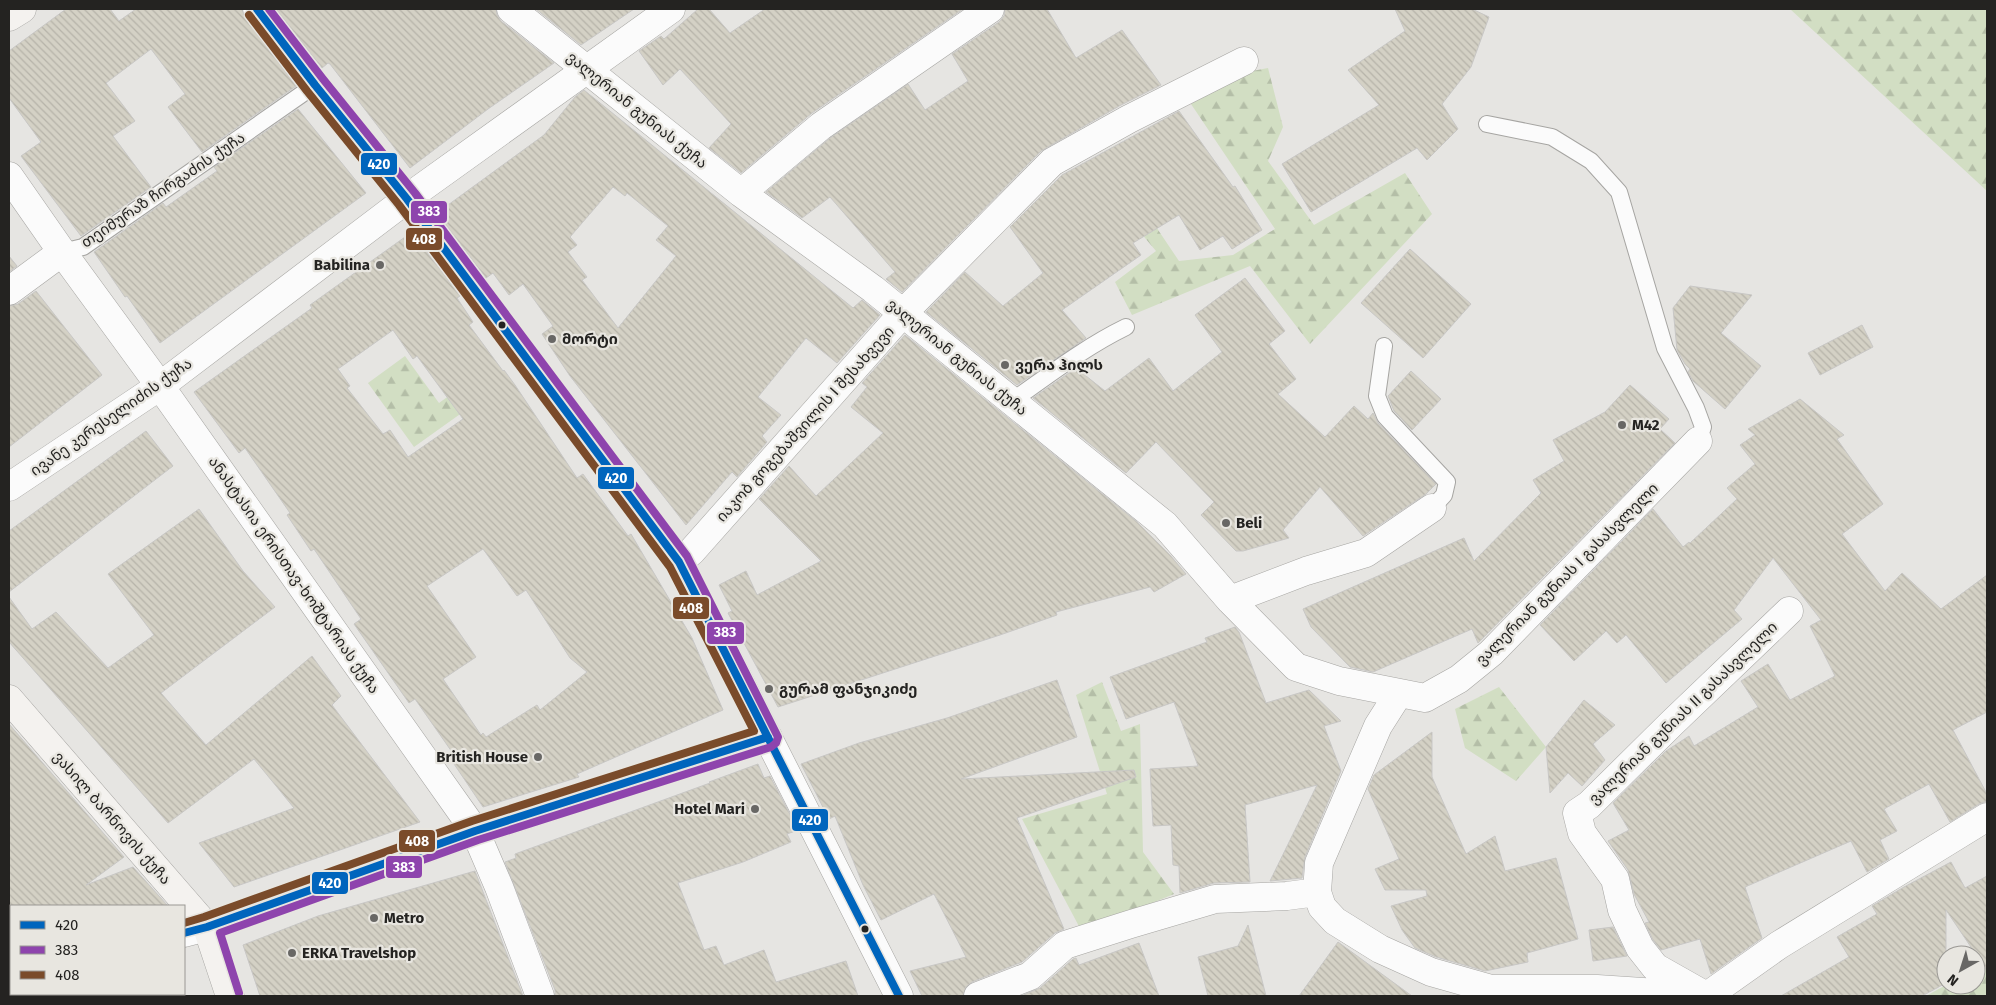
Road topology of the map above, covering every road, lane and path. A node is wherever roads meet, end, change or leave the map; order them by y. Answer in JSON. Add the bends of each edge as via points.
{"nodes":[{"id":1,"x":22,"y":9,"type":"edge"},
{"id":2,"x":257,"y":9,"type":"edge"},
{"id":3,"x":511,"y":9,"type":"edge"},
{"id":4,"x":671,"y":9,"type":"edge"},
{"id":5,"x":990,"y":9,"type":"edge"},
{"id":6,"x":9,"y":17,"type":"edge"},
{"id":7,"x":1244,"y":61,"type":"dead end"},
{"id":8,"x":585,"y":70,"type":"junction"},
{"id":9,"x":315,"y":85,"type":"junction"},
{"id":10,"x":1487,"y":124,"type":"dead end"},
{"id":11,"x":9,"y":176,"type":"edge"},
{"id":12,"x":741,"y":193,"type":"junction"},
{"id":13,"x":407,"y":199,"type":"junction"},
{"id":14,"x":62,"y":252,"type":"junction"},
{"id":15,"x":9,"y":291,"type":"edge"},
{"id":16,"x":903,"y":313,"type":"junction"},
{"id":17,"x":1126,"y":327,"type":"dead end"},
{"id":18,"x":1384,"y":346,"type":"dead end"},
{"id":19,"x":160,"y":386,"type":"junction"},
{"id":20,"x":1012,"y":401,"type":"junction"},
{"id":21,"x":1698,"y":441,"type":"joint"},
{"id":22,"x":9,"y":487,"type":"edge"},
{"id":23,"x":1432,"y":508,"type":"joint"},
{"id":24,"x":679,"y":562,"type":"junction"},
{"id":25,"x":1230,"y":600,"type":"junction"},
{"id":26,"x":1789,"y":611,"type":"dead end"},
{"id":27,"x":1399,"y":693,"type":"junction"},
{"id":28,"x":9,"y":699,"type":"edge"},
{"id":29,"x":768,"y":737,"type":"junction"},
{"id":30,"x":1987,"y":817,"type":"edge"},
{"id":31,"x":474,"y":831,"type":"junction"},
{"id":32,"x":1316,"y":892,"type":"junction"},
{"id":33,"x":175,"y":905,"type":"edge"},
{"id":34,"x":185,"y":918,"type":"edge"},
{"id":35,"x":195,"y":930,"type":"edge"},
{"id":36,"x":1491,"y":993,"type":"edge"},
{"id":37,"x":230,"y":996,"type":"edge"},
{"id":38,"x":540,"y":996,"type":"edge"},
{"id":39,"x":899,"y":996,"type":"edge"},
{"id":40,"x":978,"y":996,"type":"edge"},
{"id":41,"x":1706,"y":996,"type":"edge"}],
"edges":[{"from":1,"to":6,"type":"street"},
{"from":2,"to":9,"type":"street"},
{"from":3,"to":8,"type":"street","name":"ვალერიან გუნიას ქუჩა"},
{"from":4,"to":8,"type":"street","name":"ივანე კერესელიძის ქუჩა"},
{"from":5,"to":12,"type":"street","via":[[821,126]]},
{"from":7,"to":16,"type":"street","name":"იაკობ გოგებაშვილის I შესახვევი","via":[[1052,162]]},
{"from":8,"to":12,"type":"street","name":"ვალერიან გუნიას ქუჩა"},
{"from":8,"to":13,"type":"street","name":"ივანე კერესელიძის ქუჩა"},
{"from":9,"to":13,"type":"street"},
{"from":9,"to":14,"type":"lane","name":"თეიმურაზ ჩირგაძის ქუჩა","via":[[83,247]]},
{"from":10,"to":21,"type":"lane","via":[[1552,137],[1591,161],[1620,192],[1665,348],[1703,427]]},
{"from":11,"to":14,"type":"street","name":"ანასტასია ერისთავ-ხოშტარიას ქუჩა"},
{"from":12,"to":16,"type":"street","name":"ვალერიან გუნიას ქუჩა"},
{"from":13,"to":19,"type":"street","name":"ივანე კერესელიძის ქუჩა"},
{"from":13,"to":24,"type":"street"},
{"from":14,"to":15,"type":"street","name":"თეიმურაზ ჩირგაძის ქუჩა"},
{"from":14,"to":19,"type":"street","name":"ანასტასია ერისთავ-ხოშტარიას ქუჩა"},
{"from":16,"to":20,"type":"street","name":"ვალერიან გუნიას ქუჩა"},
{"from":16,"to":24,"type":"street","name":"იაკობ გოგებაშვილის I შესახვევი"},
{"from":17,"to":20,"type":"lane","via":[[1105,337]]},
{"from":18,"to":23,"type":"lane","via":[[1377,396],[1386,416],[1447,482],[1444,495]]},
{"from":19,"to":22,"type":"street","name":"ივანე კერესელიძის ქუჩა"},
{"from":19,"to":31,"type":"street","name":"ანასტასია ერისთავ-ხოშტარიას ქუჩა"},
{"from":20,"to":25,"type":"street","name":"ვალერიან გუნიას ქუჩა","via":[[1165,525]]},
{"from":21,"to":27,"type":"street","name":"ვალერიან გუნიას I გასასვლელი","via":[[1491,653],[1459,679],[1425,698]]},
{"from":23,"to":25,"type":"street","via":[[1366,553],[1306,571]]},
{"from":24,"to":29,"type":"street"},
{"from":25,"to":27,"type":"street","name":"ვალერიან გუნიას ქუჩა","via":[[1296,667],[1338,681]]},
{"from":26,"to":41,"type":"street","name":"ვალერიან გუნიას II გასასვლელი","via":[[1577,813],[1582,833],[1615,879],[1622,910],[1640,948],[1655,967]]},
{"from":27,"to":32,"type":"street","via":[[1378,726],[1319,862]]},
{"from":28,"to":33,"type":"street","name":"ვასილ ბარნოვის ქუჩა"},
{"from":29,"to":31,"type":"street"},
{"from":29,"to":39,"type":"street"},
{"from":30,"to":41,"type":"street","via":[[1779,944]]},
{"from":31,"to":35,"type":"street"},
{"from":31,"to":38,"type":"street","name":"ანასტასია ერისთავ-ხოშტარიას ქუჩა"},
{"from":32,"to":36,"type":"street","via":[[1322,907],[1335,922],[1380,949],[1431,972]]},
{"from":32,"to":40,"type":"street","via":[[1215,899],[1131,924],[1065,945],[1030,976]]},
{"from":34,"to":35,"type":"street","name":"ვასილ ბარნოვის ქუჩა"},
{"from":35,"to":37,"type":"street","name":"ვასილ ბარნოვის ქუჩა"},
{"from":36,"to":41,"type":"street","via":[[1597,989]]}]}
